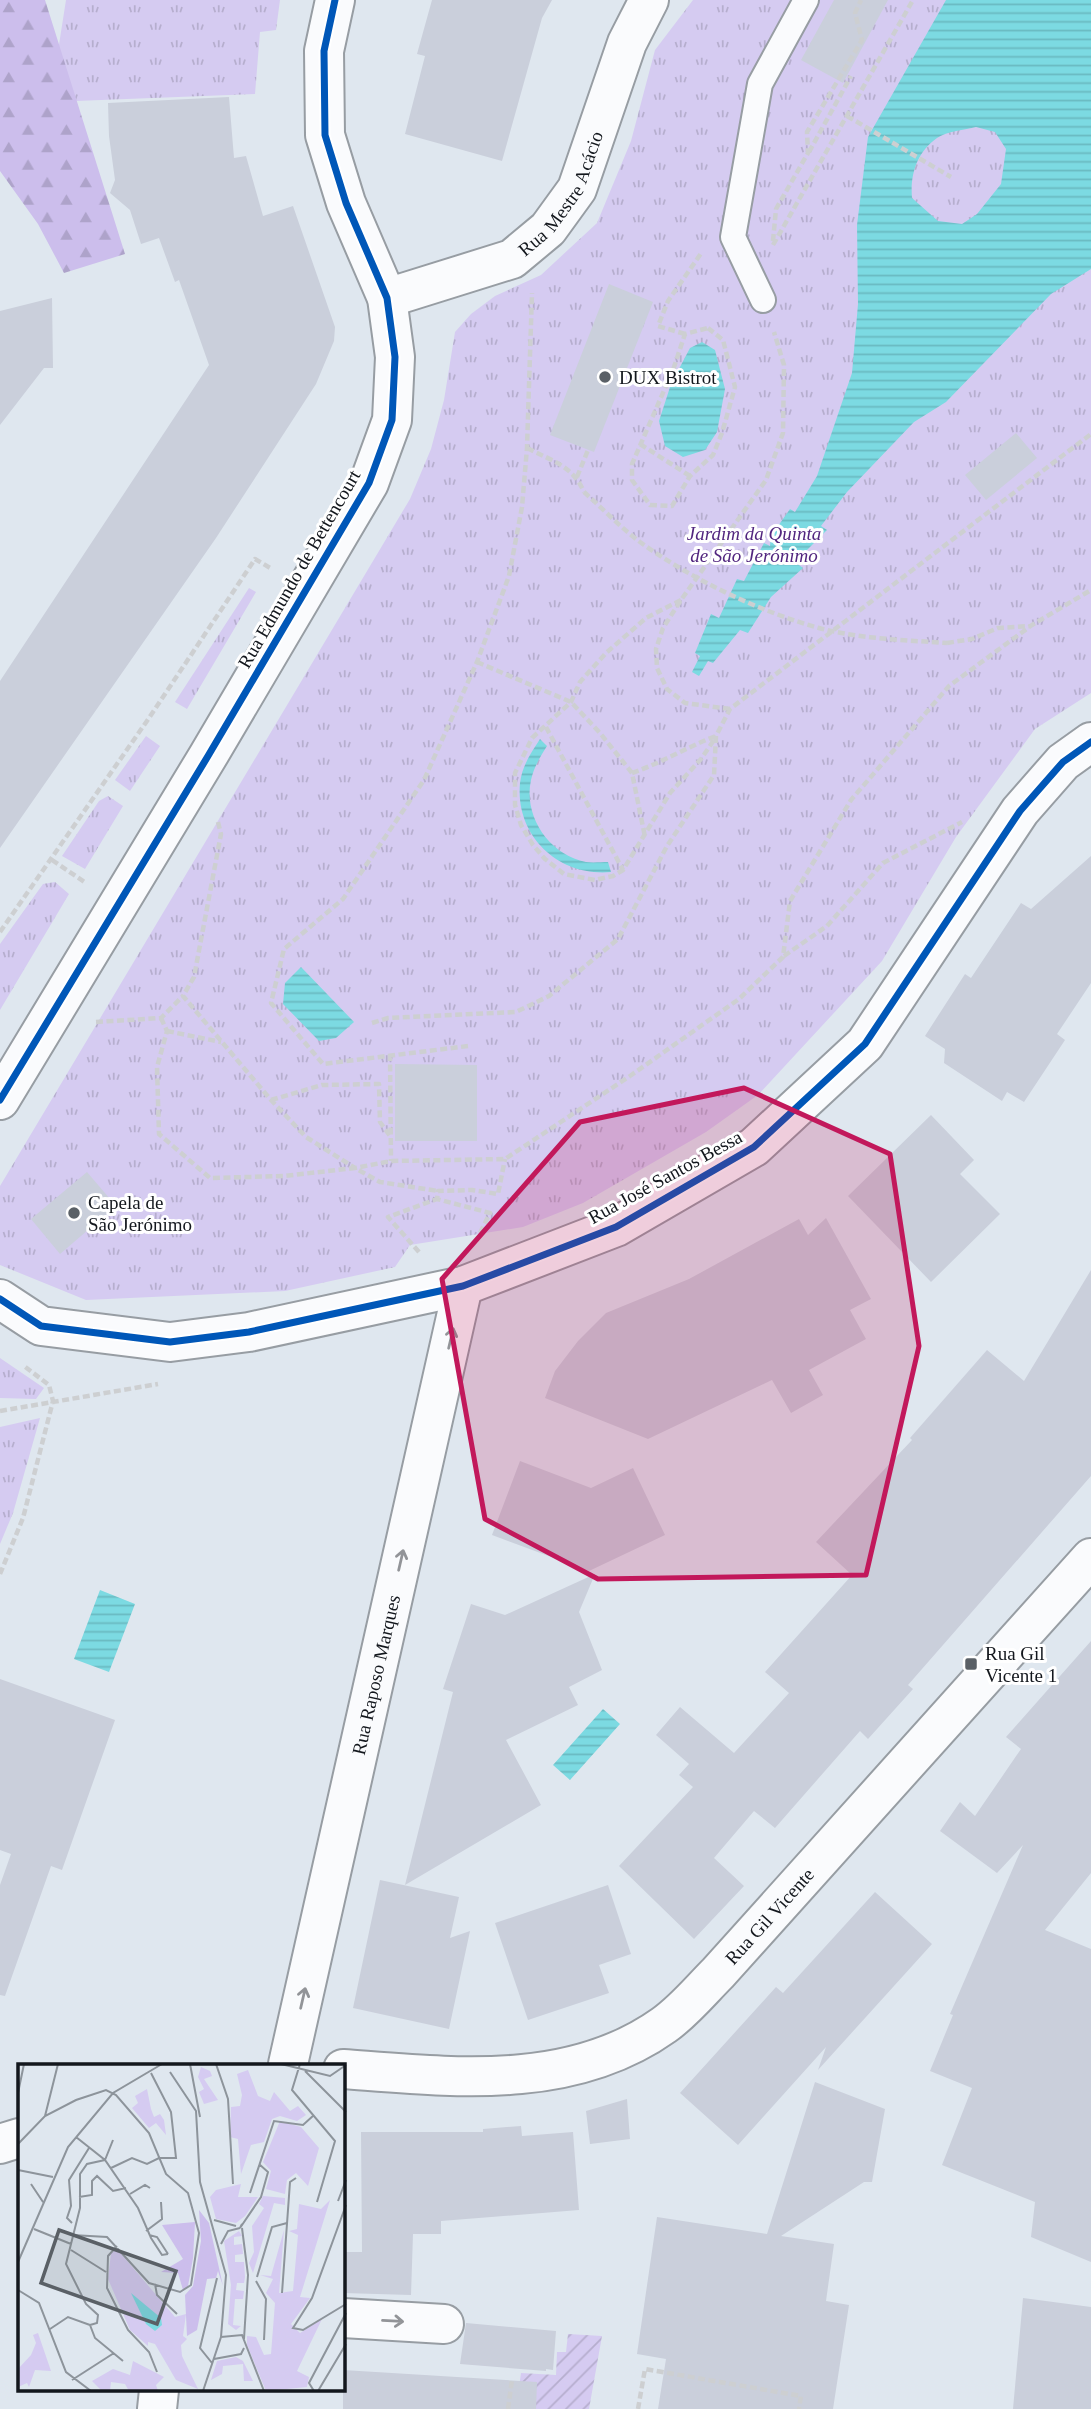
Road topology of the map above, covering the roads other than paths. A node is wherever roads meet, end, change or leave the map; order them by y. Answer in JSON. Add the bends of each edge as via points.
{"nodes":[{"id":1,"x":335,"y":0,"type":"edge"},
{"id":2,"x":649,"y":0,"type":"edge"},
{"id":3,"x":806,"y":0,"type":"edge"},
{"id":4,"x":387,"y":298,"type":"junction"},
{"id":5,"x":763,"y":300,"type":"road end"},
{"id":6,"x":1091,"y":742,"type":"edge"},
{"id":7,"x":0,"y":1100,"type":"edge"},
{"id":8,"x":463,"y":1286,"type":"junction"},
{"id":9,"x":0,"y":1299,"type":"edge"},
{"id":10,"x":1091,"y":1558,"type":"edge"},
{"id":11,"x":287,"y":2064,"type":"edge"},
{"id":12,"x":345,"y":2069,"type":"edge"},
{"id":13,"x":18,"y":2138,"type":"edge"},
{"id":14,"x":0,"y":2144,"type":"edge"},
{"id":15,"x":345,"y":2318,"type":"edge"},
{"id":16,"x":444,"y":2323,"type":"dead end"}],
"edges":[{"from":1,"to":4,"type":"street","name":"Rua Edmundo de Bettencourt","via":[[324,51],[325,135],[346,203]]},
{"from":2,"to":4,"type":"street","name":"Rua Mestre Acácio","via":[[627,43],[577,189],[548,229],[512,259]]},
{"from":3,"to":5,"type":"lane","via":[[760,84],[733,237]]},
{"from":4,"to":7,"type":"street","name":"Rua Edmundo de Bettencourt","via":[[395,357],[392,420],[369,483]]},
{"from":6,"to":8,"type":"street","name":"Rua José Santos Bessa","via":[[1063,762],[1020,811],[865,1044],[754,1147],[615,1227]]},
{"from":8,"to":9,"type":"street","name":"Rua José Santos Bessa","via":[[249,1332],[170,1342],[41,1326]]},
{"from":11,"to":8,"type":"street","name":"Rua Raposo Marques","one_way":true},
{"from":10,"to":12,"type":"street","name":"Rua Gil Vicente","via":[[718,1973],[665,2025],[612,2054],[514,2076],[454,2078]]},
{"from":13,"to":14,"type":"street"},
{"from":15,"to":16,"type":"street","one_way":true}]}
